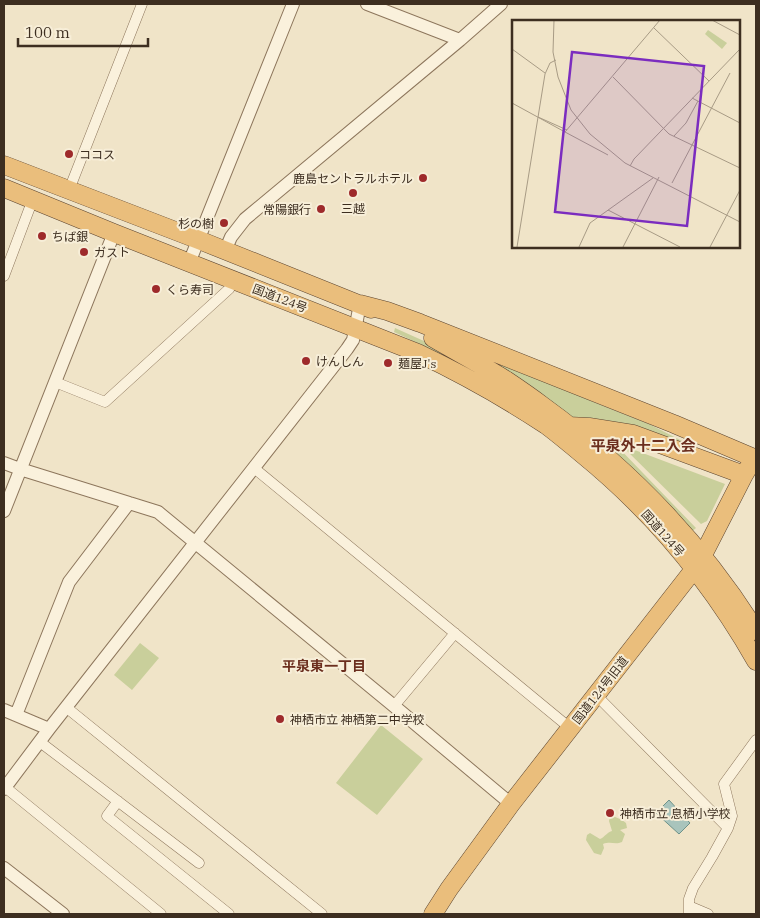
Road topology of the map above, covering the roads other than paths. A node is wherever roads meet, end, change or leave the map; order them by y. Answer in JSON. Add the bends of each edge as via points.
{"nodes":[{"id":1,"x":142,"y":4,"type":"edge"},
{"id":2,"x":293,"y":4,"type":"edge"},
{"id":3,"x":366,"y":4,"type":"edge"},
{"id":4,"x":502,"y":4,"type":"edge"},
{"id":5,"x":460,"y":40,"type":"junction"},
{"id":6,"x":4,"y":165,"type":"edge"},
{"id":7,"x":4,"y":188,"type":"edge"},
{"id":8,"x":69,"y":190,"type":"junction"},
{"id":9,"x":33,"y":199,"type":"junction"},
{"id":10,"x":114,"y":233,"type":"junction"},
{"id":11,"x":199,"y":240,"type":"junction"},
{"id":12,"x":225,"y":251,"type":"junction"},
{"id":13,"x":189,"y":263,"type":"junction"},
{"id":14,"x":4,"y":276,"type":"edge"},
{"id":15,"x":234,"y":280,"type":"junction"},
{"id":16,"x":360,"y":304,"type":"junction"},
{"id":17,"x":356,"y":328,"type":"junction"},
{"id":18,"x":55,"y":382,"type":"junction"},
{"id":19,"x":547,"y":426,"type":"junction"},
{"id":20,"x":570,"y":426,"type":"junction"},
{"id":21,"x":755,"y":456,"type":"edge"},
{"id":22,"x":4,"y":462,"type":"edge"},
{"id":23,"x":254,"y":468,"type":"junction"},
{"id":24,"x":20,"y":469,"type":"junction"},
{"id":25,"x":744,"y":475,"type":"junction"},
{"id":26,"x":129,"y":503,"type":"junction"},
{"id":27,"x":4,"y":511,"type":"edge"},
{"id":28,"x":195,"y":543,"type":"junction"},
{"id":29,"x":699,"y":562,"type":"junction"},
{"id":30,"x":756,"y":631,"type":"edge"},
{"id":31,"x":455,"y":633,"type":"junction"},
{"id":32,"x":756,"y":661,"type":"edge"},
{"id":33,"x":596,"y":695,"type":"junction"},
{"id":34,"x":394,"y":706,"type":"junction"},
{"id":35,"x":67,"y":708,"type":"junction"},
{"id":36,"x":10,"y":712,"type":"edge"},
{"id":37,"x":570,"y":728,"type":"junction"},
{"id":38,"x":50,"y":729,"type":"junction"},
{"id":39,"x":756,"y":740,"type":"edge"},
{"id":40,"x":40,"y":742,"type":"junction"},
{"id":41,"x":4,"y":788,"type":"edge"},
{"id":42,"x":118,"y":801,"type":"junction"},
{"id":43,"x":511,"y":804,"type":"junction"},
{"id":44,"x":728,"y":828,"type":"junction"},
{"id":45,"x":200,"y":863,"type":"dead end"},
{"id":46,"x":4,"y":868,"type":"edge"},
{"id":47,"x":689,"y":910,"type":"edge"},
{"id":48,"x":63,"y":914,"type":"edge"},
{"id":49,"x":161,"y":914,"type":"edge"},
{"id":50,"x":229,"y":914,"type":"edge"},
{"id":51,"x":322,"y":914,"type":"edge"},
{"id":52,"x":433,"y":914,"type":"edge"},
{"id":53,"x":708,"y":914,"type":"edge"}],
"edges":[{"from":1,"to":8,"type":"street"},
{"from":2,"to":11,"type":"street"},
{"from":3,"to":5,"type":"street"},
{"from":4,"to":5,"type":"street"},
{"from":5,"to":12,"type":"street","via":[[246,219]]},
{"from":6,"to":8,"type":"highway","name":"国道124号"},
{"from":7,"to":9,"type":"highway","name":"国道124号"},
{"from":8,"to":11,"type":"highway","name":"国道124号"},
{"from":9,"to":10,"type":"highway","name":"国道124号"},
{"from":9,"to":14,"type":"street"},
{"from":10,"to":13,"type":"highway","name":"国道124号"},
{"from":10,"to":18,"type":"street"},
{"from":11,"to":12,"type":"highway","name":"国道124号"},
{"from":11,"to":13,"type":"street"},
{"from":12,"to":16,"type":"highway","name":"国道124号"},
{"from":13,"to":15,"type":"highway","name":"国道124号"},
{"from":15,"to":17,"type":"highway","name":"国道124号"},
{"from":15,"to":18,"type":"street","via":[[229,289],[105,402]]},
{"from":16,"to":17,"type":"street"},
{"from":16,"to":20,"type":"highway","name":"国道124号","via":[[471,359]]},
{"from":16,"to":21,"type":"highway","name":"国道124号","via":[[420,323]]},
{"from":17,"to":19,"type":"highway","name":"国道124号","via":[[466,376]]},
{"from":17,"to":23,"type":"street","via":[[347,349]]},
{"from":18,"to":24,"type":"street"},
{"from":19,"to":20,"type":"highway"},
{"from":19,"to":29,"type":"highway","name":"国道124号","via":[[602,470]]},
{"from":20,"to":25,"type":"highway","via":[[633,434]]},
{"from":20,"to":29,"type":"highway","name":"国道124号","via":[[612,461],[673,521]]},
{"from":21,"to":25,"type":"highway","name":"国道124号旧道"},
{"from":22,"to":24,"type":"street"},
{"from":23,"to":28,"type":"street"},
{"from":23,"to":31,"type":"street"},
{"from":24,"to":26,"type":"street"},
{"from":24,"to":27,"type":"street"},
{"from":25,"to":29,"type":"highway","name":"国道124号旧道"},
{"from":26,"to":28,"type":"street","via":[[158,512]]},
{"from":26,"to":36,"type":"street","via":[[69,582]]},
{"from":28,"to":34,"type":"street"},
{"from":28,"to":35,"type":"street"},
{"from":29,"to":30,"type":"highway","name":"国道124号","via":[[730,590]]},
{"from":29,"to":32,"type":"highway","name":"国道124号"},
{"from":29,"to":33,"type":"highway","name":"国道124号旧道"},
{"from":31,"to":34,"type":"street"},
{"from":31,"to":37,"type":"street"},
{"from":33,"to":37,"type":"highway","name":"国道124号旧道"},
{"from":33,"to":44,"type":"street"},
{"from":34,"to":43,"type":"street"},
{"from":35,"to":38,"type":"street"},
{"from":35,"to":51,"type":"street"},
{"from":36,"to":38,"type":"street"},
{"from":37,"to":43,"type":"highway","name":"国道124号旧道"},
{"from":38,"to":40,"type":"street"},
{"from":39,"to":44,"type":"street","via":[[724,784],[732,816]]},
{"from":40,"to":41,"type":"street"},
{"from":40,"to":42,"type":"street"},
{"from":41,"to":49,"type":"street"},
{"from":42,"to":45,"type":"street"},
{"from":42,"to":50,"type":"street","via":[[107,816]]},
{"from":43,"to":52,"type":"highway","name":"国道124号旧道"},
{"from":44,"to":47,"type":"street","via":[[693,888]]},
{"from":46,"to":48,"type":"street"},
{"from":47,"to":53,"type":"street"}]}
